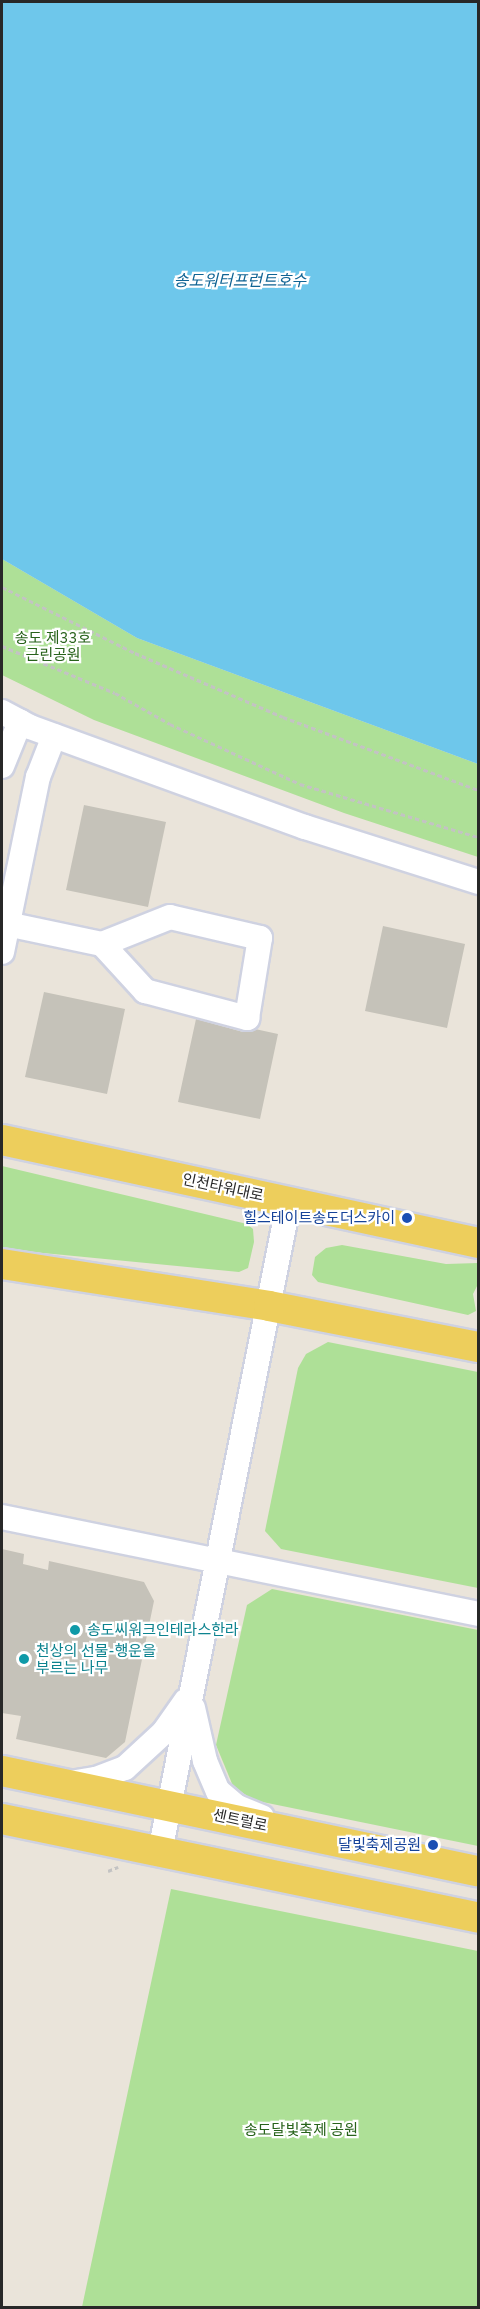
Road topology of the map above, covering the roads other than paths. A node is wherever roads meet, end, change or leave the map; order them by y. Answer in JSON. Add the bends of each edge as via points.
{"nodes":[{"id":1,"x":11,"y":717,"type":"edge"},
{"id":2,"x":54,"y":736,"type":"junction"},
{"id":3,"x":2,"y":766,"type":"edge"},
{"id":4,"x":478,"y":882,"type":"edge"},
{"id":5,"x":4,"y":923,"type":"edge"},
{"id":6,"x":102,"y":944,"type":"junction"},
{"id":7,"x":2,"y":952,"type":"edge"},
{"id":8,"x":5,"y":1140,"type":"edge"},
{"id":9,"x":289,"y":1201,"type":"junction"},
{"id":10,"x":478,"y":1243,"type":"edge"},
{"id":11,"x":2,"y":1264,"type":"edge"},
{"id":12,"x":269,"y":1306,"type":"junction"},
{"id":13,"x":478,"y":1347,"type":"edge"},
{"id":14,"x":2,"y":1517,"type":"edge"},
{"id":15,"x":218,"y":1562,"type":"junction"},
{"id":16,"x":478,"y":1614,"type":"edge"},
{"id":17,"x":194,"y":1681,"type":"junction"},
{"id":18,"x":2,"y":1771,"type":"edge"},
{"id":19,"x":56,"y":1782,"type":"junction"},
{"id":20,"x":169,"y":1805,"type":"junction"},
{"id":21,"x":2,"y":1819,"type":"edge"},
{"id":22,"x":309,"y":1835,"type":"junction"},
{"id":23,"x":160,"y":1852,"type":"junction"},
{"id":24,"x":478,"y":1871,"type":"edge"},
{"id":25,"x":478,"y":1918,"type":"edge"}],
"edges":[{"from":1,"to":2,"type":"street"},
{"from":1,"to":3,"type":"street"},
{"from":2,"to":4,"type":"street","via":[[305,827]]},
{"from":2,"to":5,"type":"street","via":[[38,777]]},
{"from":5,"to":6,"type":"street"},
{"from":5,"to":7,"type":"street"},
{"from":6,"to":6,"type":"street","via":[[145,991],[248,1018],[260,938],[170,917]]},
{"from":8,"to":9,"type":"main road","name":"인천타워대로"},
{"from":9,"to":10,"type":"main road","name":"인천타워대로"},
{"from":9,"to":12,"type":"street"},
{"from":11,"to":12,"type":"main road"},
{"from":12,"to":13,"type":"main road"},
{"from":12,"to":15,"type":"street"},
{"from":14,"to":15,"type":"street"},
{"from":15,"to":16,"type":"street"},
{"from":15,"to":17,"type":"street"},
{"from":17,"to":19,"type":"street","via":[[171,1724],[125,1768],[77,1783]]},
{"from":17,"to":20,"type":"street"},
{"from":17,"to":22,"type":"street","via":[[195,1724],[218,1791],[237,1807]]},
{"from":18,"to":19,"type":"main road","name":"센트럴로"},
{"from":19,"to":20,"type":"main road","name":"센트럴로"},
{"from":20,"to":22,"type":"main road","name":"센트럴로"},
{"from":20,"to":23,"type":"street"},
{"from":21,"to":23,"type":"main road"},
{"from":22,"to":24,"type":"main road","name":"센트럴로"},
{"from":23,"to":25,"type":"main road"}]}
